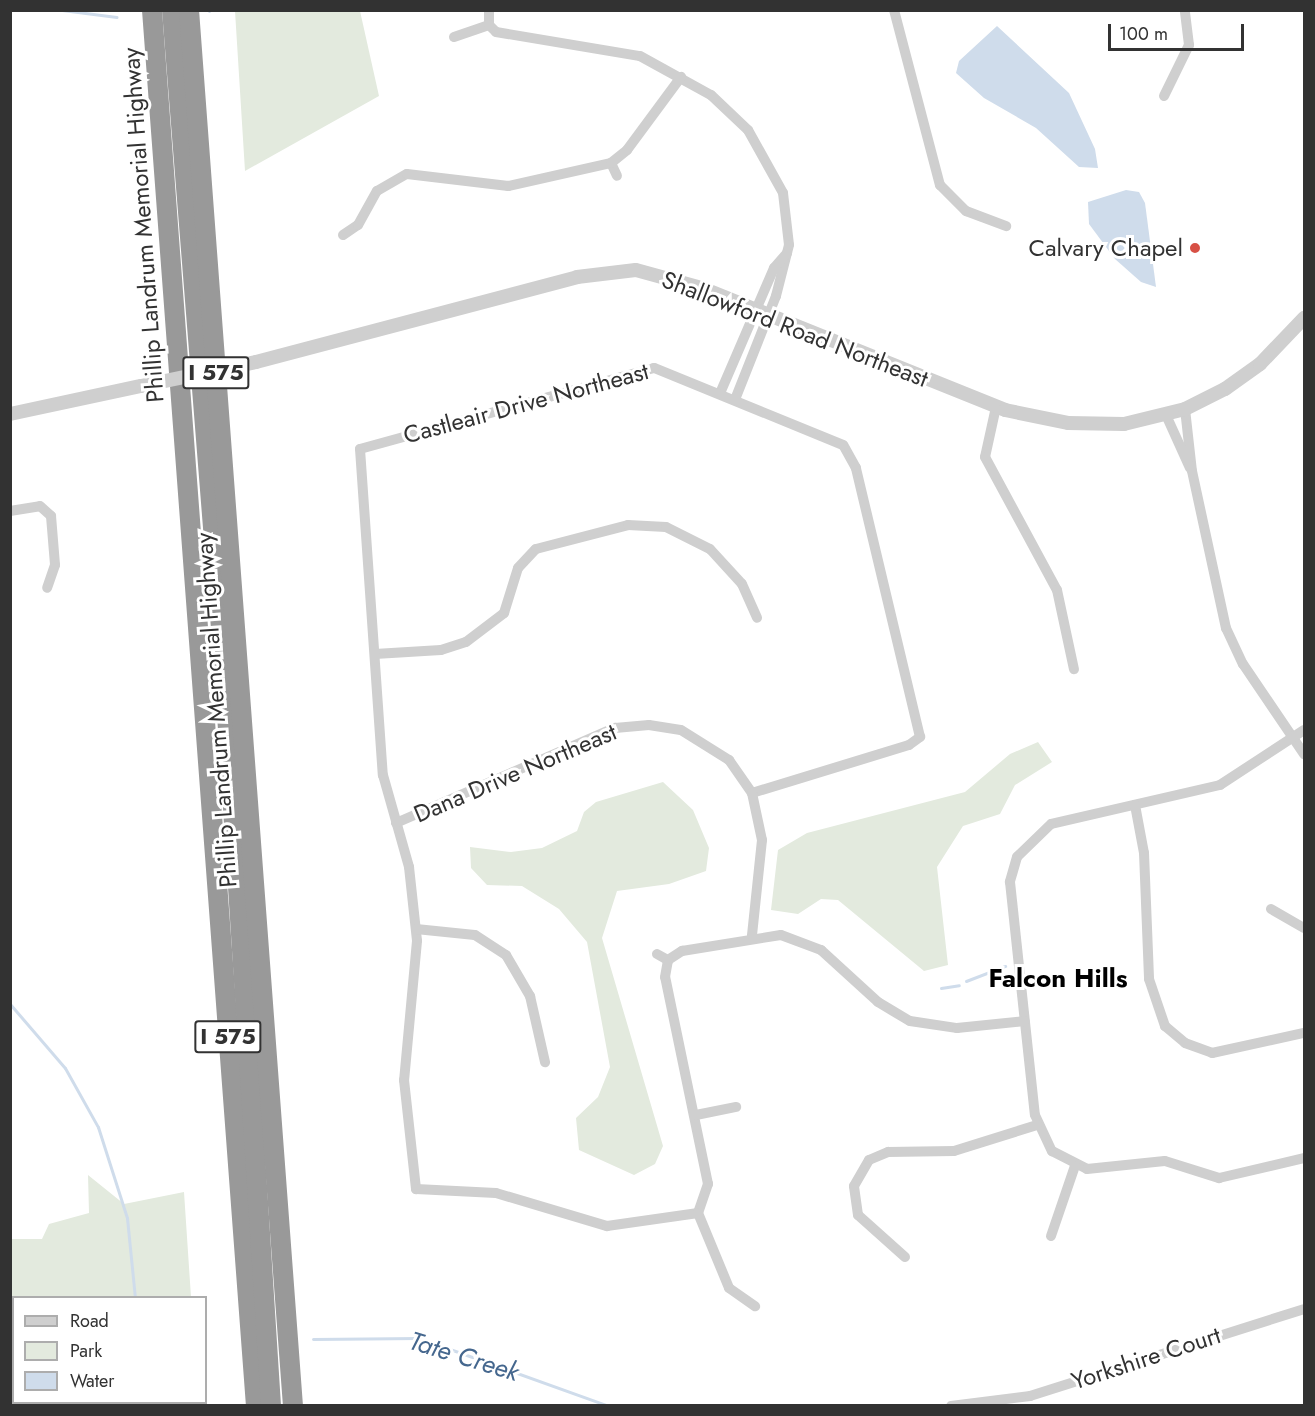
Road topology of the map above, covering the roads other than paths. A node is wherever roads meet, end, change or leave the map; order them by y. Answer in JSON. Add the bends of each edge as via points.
{"nodes":[{"id":1,"x":152,"y":10,"type":"edge"},
{"id":2,"x":171,"y":10,"type":"edge"},
{"id":3,"x":189,"y":10,"type":"edge"},
{"id":4,"x":489,"y":10,"type":"edge"},
{"id":5,"x":894,"y":10,"type":"edge"},
{"id":6,"x":1185,"y":10,"type":"edge"},
{"id":7,"x":489,"y":25,"type":"junction"},
{"id":8,"x":454,"y":37,"type":"dead end"},
{"id":9,"x":681,"y":77,"type":"junction"},
{"id":10,"x":1164,"y":96,"type":"dead end"},
{"id":11,"x":611,"y":163,"type":"junction"},
{"id":12,"x":617,"y":176,"type":"dead end"},
{"id":13,"x":1006,"y":226,"type":"dead end"},
{"id":14,"x":343,"y":235,"type":"dead end"},
{"id":15,"x":762,"y":313,"type":"junction"},
{"id":16,"x":1303,"y":323,"type":"edge"},
{"id":17,"x":721,"y":391,"type":"junction"},
{"id":18,"x":736,"y":397,"type":"junction"},
{"id":19,"x":996,"y":407,"type":"junction"},
{"id":20,"x":1185,"y":409,"type":"junction"},
{"id":21,"x":10,"y":414,"type":"edge"},
{"id":22,"x":1166,"y":415,"type":"junction"},
{"id":23,"x":1192,"y":471,"type":"junction"},
{"id":24,"x":10,"y":511,"type":"edge"},
{"id":25,"x":47,"y":588,"type":"dead end"},
{"id":26,"x":757,"y":618,"type":"dead end"},
{"id":27,"x":375,"y":654,"type":"junction"},
{"id":28,"x":202,"y":668,"type":"junction"},
{"id":29,"x":1074,"y":669,"type":"dead end"},
{"id":30,"x":1305,"y":730,"type":"edge"},
{"id":31,"x":1293,"y":738,"type":"junction"},
{"id":32,"x":1305,"y":754,"type":"edge"},
{"id":33,"x":752,"y":793,"type":"junction"},
{"id":34,"x":1135,"y":805,"type":"junction"},
{"id":35,"x":396,"y":823,"type":"junction"},
{"id":36,"x":1270,"y":909,"type":"dead end"},
{"id":37,"x":1305,"y":928,"type":"edge"},
{"id":38,"x":416,"y":929,"type":"junction"},
{"id":39,"x":752,"y":935,"type":"junction"},
{"id":40,"x":657,"y":954,"type":"dead end"},
{"id":41,"x":668,"y":960,"type":"junction"},
{"id":42,"x":1025,"y":1021,"type":"junction"},
{"id":43,"x":1305,"y":1034,"type":"edge"},
{"id":44,"x":545,"y":1062,"type":"dead end"},
{"id":45,"x":736,"y":1107,"type":"dead end"},
{"id":46,"x":696,"y":1115,"type":"junction"},
{"id":47,"x":1037,"y":1125,"type":"junction"},
{"id":48,"x":1305,"y":1158,"type":"edge"},
{"id":49,"x":1076,"y":1166,"type":"junction"},
{"id":50,"x":698,"y":1213,"type":"junction"},
{"id":51,"x":1051,"y":1236,"type":"dead end"},
{"id":52,"x":905,"y":1257,"type":"dead end"},
{"id":53,"x":755,"y":1306,"type":"dead end"},
{"id":54,"x":1305,"y":1310,"type":"edge"},
{"id":55,"x":1032,"y":1401,"type":"edge"},
{"id":56,"x":256,"y":1406,"type":"edge"},
{"id":57,"x":271,"y":1406,"type":"edge"},
{"id":58,"x":293,"y":1406,"type":"edge"},
{"id":59,"x":951,"y":1406,"type":"edge"}],
"edges":[{"from":1,"to":28,"type":"highway","name":"Phillip Landrum Memorial Highway","number":"I 575"},
{"from":2,"to":28,"type":"highway","via":[[194,415]]},
{"from":2,"to":57,"type":"highway","via":[[220,620]]},
{"from":3,"to":58,"type":"highway","name":"Phillip Landrum Memorial Highway","number":"I 575"},
{"from":4,"to":7,"type":"street"},
{"from":5,"to":13,"type":"street","via":[[940,185],[966,211]]},
{"from":6,"to":10,"type":"street","via":[[1189,45]]},
{"from":7,"to":8,"type":"street"},
{"from":7,"to":9,"type":"street","via":[[496,32],[626,52]]},
{"from":9,"to":11,"type":"street","via":[[627,150]]},
{"from":9,"to":15,"type":"street","via":[[728,108],[762,149],[786,203],[787,253]]},
{"from":11,"to":12,"type":"street"},
{"from":11,"to":14,"type":"street","via":[[508,186],[407,174],[377,191],[358,225]]},
{"from":15,"to":17,"type":"street"},
{"from":15,"to":18,"type":"street"},
{"from":15,"to":19,"type":"street","name":"Shallowford Road Northeast"},
{"from":15,"to":21,"type":"street","name":"Shallowford Road Northeast","bridge":true,"via":[[674,277],[614,270],[256,362]]},
{"from":16,"to":20,"type":"street","name":"Shallowford Road Northeast","via":[[1244,377]]},
{"from":17,"to":18,"type":"street","name":"Castleair Drive Northeast"},
{"from":17,"to":27,"type":"street","name":"Castleair Drive Northeast","via":[[664,369],[645,368],[356,446]]},
{"from":18,"to":33,"type":"street","name":"Castleair Drive Northeast","via":[[836,440],[852,458],[923,740]]},
{"from":19,"to":22,"type":"street","name":"Shallowford Road Northeast","via":[[1084,424]]},
{"from":19,"to":29,"type":"street","via":[[985,445],[987,462],[1057,591]]},
{"from":20,"to":22,"type":"street","name":"Shallowford Road Northeast"},
{"from":20,"to":23,"type":"street"},
{"from":22,"to":23,"type":"street"},
{"from":23,"to":31,"type":"street","via":[[1229,637]]},
{"from":24,"to":25,"type":"street","via":[[50,504],[55,564]]},
{"from":26,"to":27,"type":"street","via":[[742,584],[710,549],[666,527],[628,525],[536,549],[518,568],[504,613],[466,642],[441,650]]},
{"from":27,"to":35,"type":"street","name":"Castleair Drive Northeast","via":[[383,775]]},
{"from":28,"to":56,"type":"highway","name":"Phillip Landrum Memorial Highway","number":"I 575"},
{"from":30,"to":31,"type":"street"},
{"from":31,"to":32,"type":"street"},
{"from":31,"to":34,"type":"street","via":[[1220,785]]},
{"from":33,"to":35,"type":"street","name":"Dana Drive Northeast","via":[[729,760],[704,741],[664,726],[633,725],[581,742]]},
{"from":33,"to":39,"type":"street","name":"Dana Drive Northeast","via":[[762,840]]},
{"from":34,"to":42,"type":"street","via":[[1065,818],[1036,835],[1017,856],[1010,882]]},
{"from":34,"to":43,"type":"street","via":[[1144,854],[1149,979],[1165,1026],[1185,1043],[1212,1053]]},
{"from":35,"to":38,"type":"street","name":"Castleair Drive Northeast","via":[[409,867]]},
{"from":36,"to":37,"type":"street"},
{"from":38,"to":44,"type":"street","via":[[475,935],[506,955],[530,996]]},
{"from":38,"to":50,"type":"street","name":"Castleair Drive Northeast","via":[[415,994],[405,1053],[413,1194],[496,1193],[608,1226]]},
{"from":39,"to":41,"type":"street","via":[[682,951]]},
{"from":39,"to":42,"type":"street","via":[[781,935],[810,944],[878,1002],[910,1021],[957,1028]]},
{"from":40,"to":41,"type":"street"},
{"from":41,"to":46,"type":"street","via":[[665,977]]},
{"from":42,"to":47,"type":"street"},
{"from":45,"to":46,"type":"street"},
{"from":46,"to":50,"type":"street","via":[[709,1191]]},
{"from":47,"to":49,"type":"street","via":[[1052,1151]]},
{"from":47,"to":52,"type":"street","via":[[954,1151],[888,1152],[869,1160],[854,1186],[855,1207],[864,1223]]},
{"from":48,"to":49,"type":"street","via":[[1232,1178],[1165,1161],[1097,1171]]},
{"from":49,"to":51,"type":"street"},
{"from":50,"to":53,"type":"street","via":[[729,1288]]},
{"from":54,"to":55,"type":"street","name":"Yorkshire Court"},
{"from":55,"to":59,"type":"street","name":"Yorkshire Court"}]}
